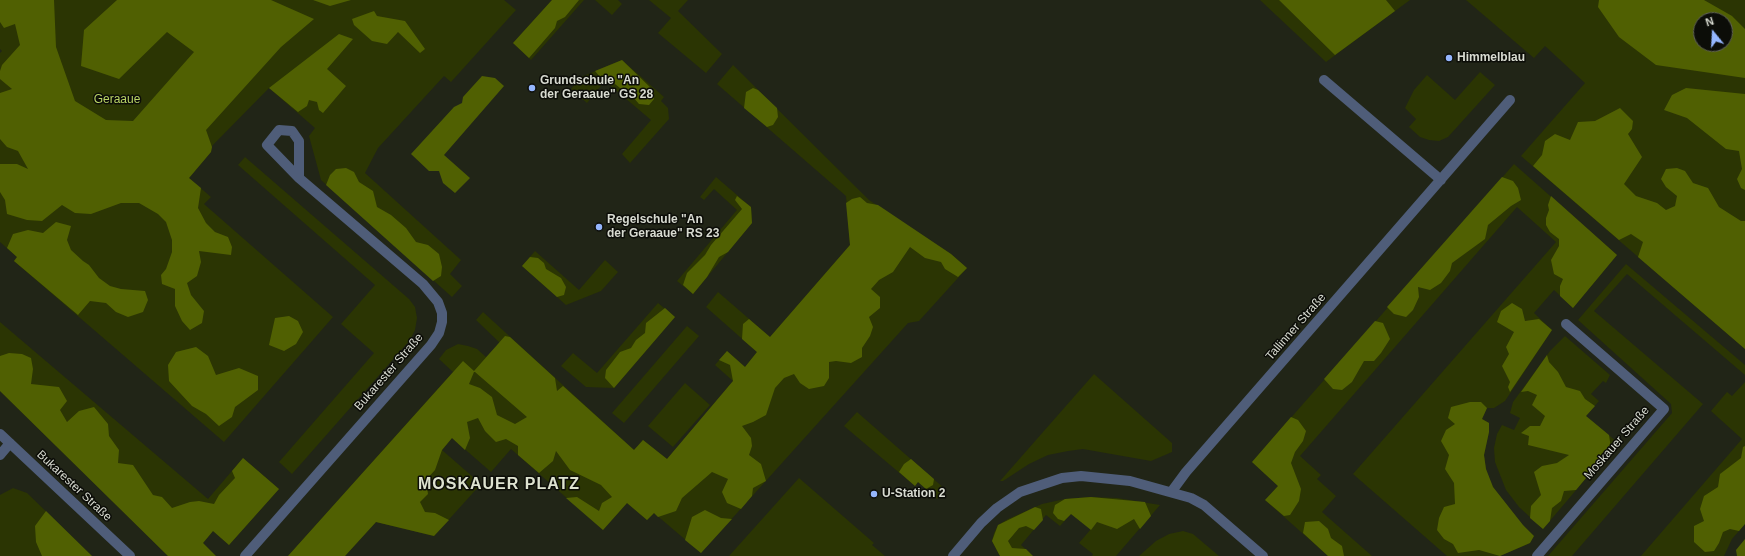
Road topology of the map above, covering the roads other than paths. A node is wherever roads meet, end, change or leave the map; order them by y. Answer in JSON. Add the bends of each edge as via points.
{"nodes":[{"id":1,"x":1324,"y":80,"type":"dead end"},
{"id":2,"x":1510,"y":100,"type":"dead end"},
{"id":3,"x":299,"y":178,"type":"junction"},
{"id":4,"x":1441,"y":180,"type":"junction"},
{"id":5,"x":1566,"y":324,"type":"dead end"},
{"id":6,"x":0,"y":434,"type":"edge"},
{"id":7,"x":10,"y":443,"type":"junction"},
{"id":8,"x":0,"y":455,"type":"edge"},
{"id":9,"x":1172,"y":491,"type":"junction"},
{"id":10,"x":130,"y":556,"type":"edge"},
{"id":11,"x":245,"y":556,"type":"edge"},
{"id":12,"x":953,"y":556,"type":"edge"},
{"id":13,"x":1263,"y":556,"type":"edge"},
{"id":14,"x":1537,"y":556,"type":"edge"}],
"edges":[{"from":1,"to":4,"type":"street"},
{"from":2,"to":4,"type":"street","name":"Tallinner Straße"},
{"from":3,"to":3,"type":"street","name":"Bukarester Straße","via":[[300,141],[292,132],[280,130],[267,145]]},
{"from":3,"to":11,"type":"street","name":"Bukarester Straße","via":[[423,284],[438,302],[442,322],[439,333],[431,345]]},
{"from":4,"to":9,"type":"street","name":"Tallinner Straße"},
{"from":5,"to":14,"type":"street","name":"Moskauer Straße","via":[[1664,409]]},
{"from":6,"to":7,"type":"street","name":"Bukarester Straße"},
{"from":7,"to":8,"type":"street"},
{"from":7,"to":10,"type":"street","name":"Bukarester Straße"},
{"from":9,"to":12,"type":"street","via":[[1100,477],[1062,478],[1020,492],[997,508]]},
{"from":9,"to":13,"type":"street","via":[[1204,505]]}]}
